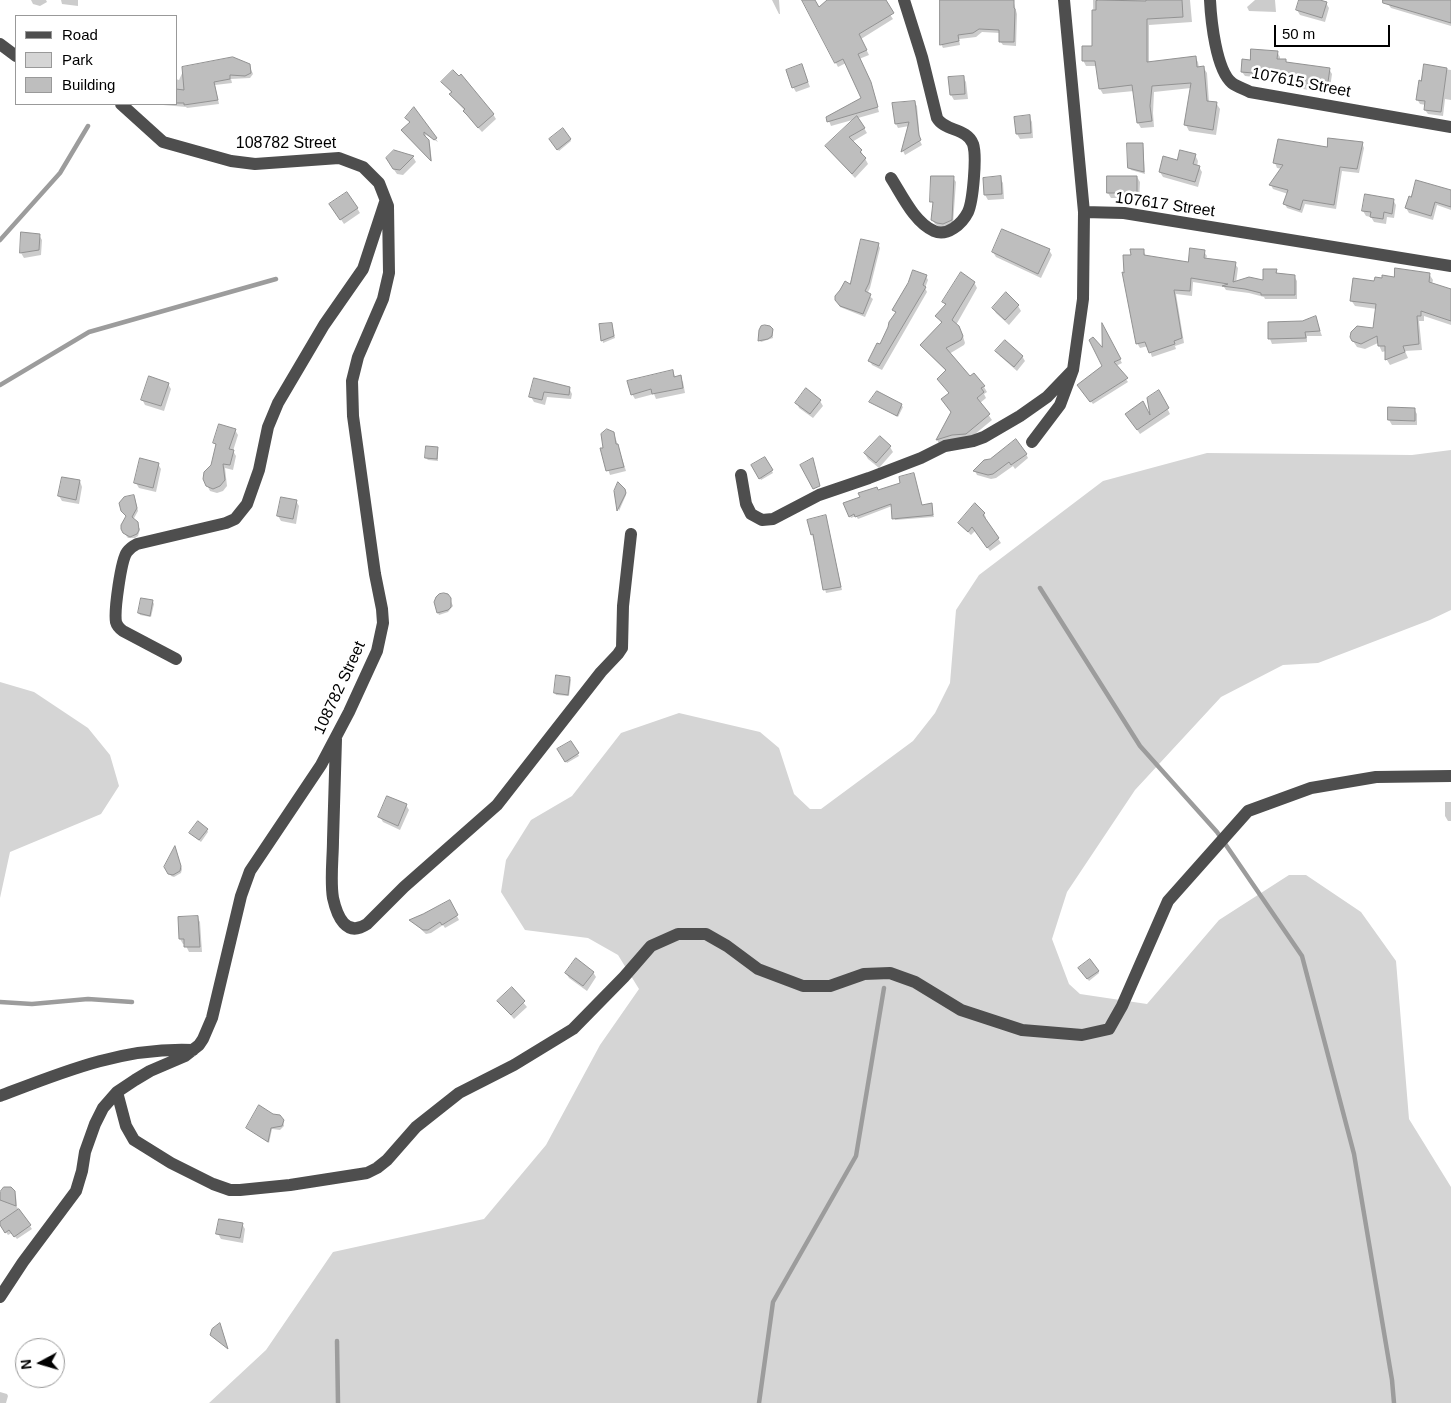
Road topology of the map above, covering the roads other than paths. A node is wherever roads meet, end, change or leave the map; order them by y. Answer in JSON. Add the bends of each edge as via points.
{"nodes":[{"id":1,"x":904,"y":0,"type":"edge"},
{"id":2,"x":1064,"y":0,"type":"edge"},
{"id":3,"x":1210,"y":0,"type":"edge"},
{"id":4,"x":0,"y":44,"type":"edge"},
{"id":5,"x":15,"y":55,"type":"edge"},
{"id":6,"x":122,"y":105,"type":"edge"},
{"id":7,"x":1451,"y":127,"type":"edge"},
{"id":8,"x":891,"y":178,"type":"dead end"},
{"id":9,"x":386,"y":200,"type":"junction"},
{"id":10,"x":1084,"y":212,"type":"junction"},
{"id":11,"x":1451,"y":266,"type":"edge"},
{"id":12,"x":1073,"y":370,"type":"junction"},
{"id":13,"x":1032,"y":442,"type":"dead end"},
{"id":14,"x":741,"y":475,"type":"dead end"},
{"id":15,"x":631,"y":534,"type":"dead end"},
{"id":16,"x":176,"y":659,"type":"dead end"},
{"id":17,"x":336,"y":736,"type":"junction"},
{"id":18,"x":1451,"y":776,"type":"edge"},
{"id":19,"x":193,"y":1050,"type":"junction"},
{"id":20,"x":117,"y":1092,"type":"junction"},
{"id":21,"x":0,"y":1096,"type":"edge"},
{"id":22,"x":0,"y":1298,"type":"edge"}],
"edges":[{"from":1,"to":8,"type":"street","via":[[937,118],[941,124],[959,131],[973,145],[975,166],[969,211],[949,231],[933,231],[916,217]]},
{"from":2,"to":10,"type":"street"},
{"from":3,"to":7,"type":"street","name":"107615 Street","via":[[1212,27],[1223,70],[1232,83],[1250,92]]},
{"from":4,"to":5,"type":"street"},
{"from":6,"to":9,"type":"street","name":"108782 Street","via":[[163,142],[231,161],[255,164],[339,158],[363,167],[379,183]]},
{"from":9,"to":16,"type":"street","via":[[363,269],[324,325],[278,403],[268,427],[247,504],[241,513],[226,523],[136,544],[127,552],[118,594],[117,625]]},
{"from":9,"to":17,"type":"street","name":"108782 Street","via":[[389,274],[352,381],[353,416],[383,623],[377,651]]},
{"from":10,"to":11,"type":"street","name":"107617 Street","via":[[1124,213]]},
{"from":10,"to":12,"type":"street","via":[[1082,299]]},
{"from":12,"to":13,"type":"street","via":[[1060,405]]},
{"from":12,"to":14,"type":"street","via":[[1047,397],[984,437],[946,446],[878,475],[819,495],[773,519],[762,520],[751,514]]},
{"from":15,"to":17,"type":"street","via":[[623,606],[623,640],[618,654],[497,805],[367,924],[354,930],[344,924],[333,897]]},
{"from":17,"to":19,"type":"street","name":"108782 Street","via":[[250,871],[212,1018],[203,1039]]},
{"from":18,"to":20,"type":"street","via":[[1376,777],[1311,788],[1248,811],[1168,901],[1109,1029],[1082,1035],[1022,1030],[961,1010],[914,982],[890,973],[864,974],[830,986],[803,986],[758,970],[706,934],[678,934],[651,946],[573,1029],[514,1065],[458,1093],[416,1127],[387,1160],[367,1173],[230,1190],[171,1163],[134,1140],[126,1126]]},
{"from":19,"to":20,"type":"street","name":"108782 Street"},
{"from":19,"to":21,"type":"street","via":[[167,1049],[103,1059]]},
{"from":20,"to":22,"type":"street","name":"108782 Street","via":[[95,1124],[76,1191]]}]}
